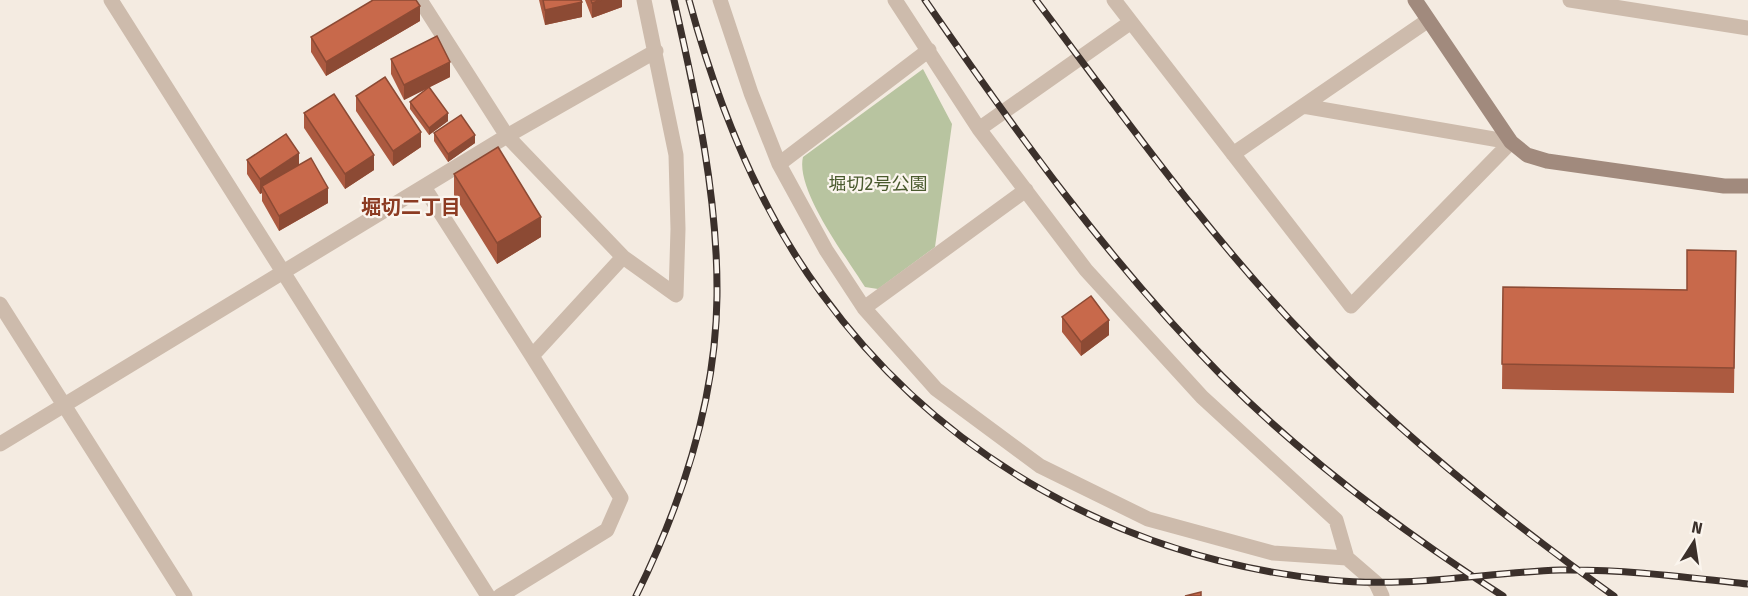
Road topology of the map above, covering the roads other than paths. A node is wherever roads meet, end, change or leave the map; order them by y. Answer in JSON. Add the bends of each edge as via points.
{"nodes":[{"id":1,"x":111,"y":0,"type":"edge"},
{"id":2,"x":420,"y":0,"type":"edge"},
{"id":3,"x":644,"y":0,"type":"edge"},
{"id":4,"x":720,"y":0,"type":"edge"},
{"id":5,"x":895,"y":0,"type":"edge"},
{"id":6,"x":1114,"y":0,"type":"edge"},
{"id":7,"x":1415,"y":0,"type":"edge"},
{"id":8,"x":1570,"y":0,"type":"edge"},
{"id":9,"x":1427,"y":21,"type":"junction"},
{"id":10,"x":1131,"y":22,"type":"junction"},
{"id":11,"x":1748,"y":28,"type":"edge"},
{"id":12,"x":929,"y":50,"type":"junction"},
{"id":13,"x":656,"y":51,"type":"junction"},
{"id":14,"x":1303,"y":106,"type":"junction"},
{"id":15,"x":979,"y":129,"type":"junction"},
{"id":16,"x":507,"y":136,"type":"junction"},
{"id":17,"x":1511,"y":142,"type":"junction"},
{"id":18,"x":1233,"y":154,"type":"junction"},
{"id":19,"x":779,"y":164,"type":"junction"},
{"id":20,"x":1748,"y":186,"type":"edge"},
{"id":21,"x":424,"y":187,"type":"junction"},
{"id":22,"x":1026,"y":190,"type":"junction"},
{"id":23,"x":623,"y":257,"type":"junction"},
{"id":24,"x":285,"y":273,"type":"junction"},
{"id":25,"x":0,"y":304,"type":"edge"},
{"id":26,"x":864,"y":308,"type":"junction"},
{"id":27,"x":532,"y":356,"type":"junction"},
{"id":28,"x":62,"y":404,"type":"junction"},
{"id":29,"x":0,"y":444,"type":"edge"},
{"id":30,"x":1347,"y":558,"type":"junction"},
{"id":31,"x":185,"y":596,"type":"edge"},
{"id":32,"x":488,"y":596,"type":"edge"},
{"id":33,"x":500,"y":596,"type":"edge"},
{"id":34,"x":1382,"y":596,"type":"edge"}],
"edges":[{"from":1,"to":24,"type":"street"},
{"from":2,"to":16,"type":"street"},
{"from":3,"to":13,"type":"street"},
{"from":4,"to":19,"type":"street"},
{"from":5,"to":12,"type":"street"},
{"from":6,"to":10,"type":"street"},
{"from":7,"to":9,"type":"street"},
{"from":8,"to":11,"type":"street"},
{"from":9,"to":14,"type":"street"},
{"from":9,"to":17,"type":"street"},
{"from":10,"to":15,"type":"street"},
{"from":10,"to":18,"type":"street"},
{"from":12,"to":15,"type":"street"},
{"from":12,"to":19,"type":"street"},
{"from":13,"to":16,"type":"street"},
{"from":13,"to":23,"type":"street","via":[[676,155],[676,295]]},
{"from":14,"to":17,"type":"street"},
{"from":14,"to":18,"type":"street"},
{"from":15,"to":22,"type":"street"},
{"from":16,"to":21,"type":"street"},
{"from":16,"to":23,"type":"street"},
{"from":17,"to":18,"type":"street","via":[[1351,306]]},
{"from":17,"to":20,"type":"street","via":[[1527,155],[1547,161]]},
{"from":19,"to":26,"type":"street","via":[[826,250]]},
{"from":21,"to":24,"type":"street"},
{"from":21,"to":27,"type":"street"},
{"from":22,"to":26,"type":"street"},
{"from":22,"to":30,"type":"street","via":[[1086,270],[1202,398],[1336,520]]},
{"from":23,"to":27,"type":"street"},
{"from":24,"to":28,"type":"street"},
{"from":24,"to":32,"type":"street"},
{"from":25,"to":28,"type":"street"},
{"from":26,"to":30,"type":"street","via":[[936,389],[1040,466],[1148,519],[1273,553]]},
{"from":27,"to":33,"type":"street","via":[[621,498],[607,530]]},
{"from":28,"to":29,"type":"street"},
{"from":28,"to":31,"type":"street"},
{"from":30,"to":34,"type":"street","via":[[1376,583]]}]}
